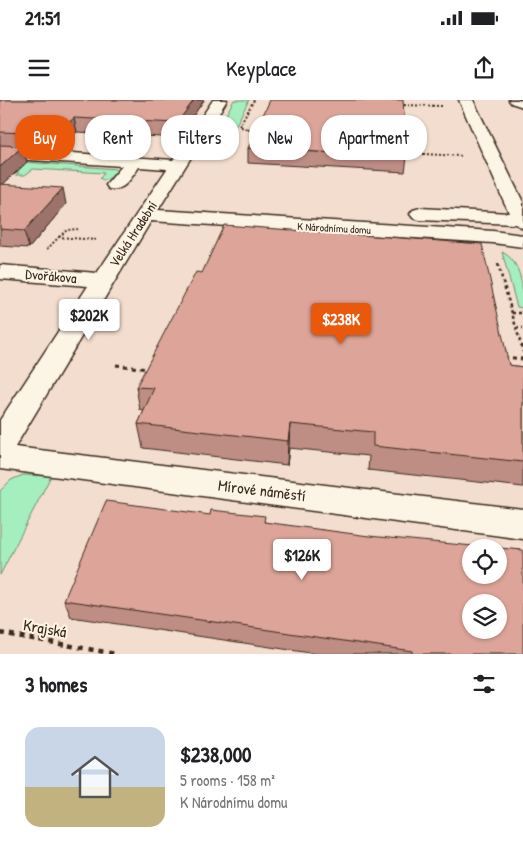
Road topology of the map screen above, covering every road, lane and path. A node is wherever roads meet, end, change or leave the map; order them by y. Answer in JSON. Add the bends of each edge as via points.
{"nodes":[{"id":1,"x":220,"y":100,"type":"edge"},
{"id":2,"x":254,"y":100,"type":"edge"},
{"id":3,"x":516,"y":100,"type":"edge"},
{"id":4,"x":523,"y":103,"type":"edge"},
{"id":5,"x":468,"y":104,"type":"edge"},
{"id":6,"x":400,"y":105,"type":"edge"},
{"id":7,"x":249,"y":128,"type":"edge"},
{"id":8,"x":246,"y":129,"type":"junction"},
{"id":9,"x":249,"y":130,"type":"edge"},
{"id":10,"x":0,"y":153,"type":"edge"},
{"id":11,"x":427,"y":155,"type":"edge"},
{"id":12,"x":492,"y":158,"type":"junction"},
{"id":13,"x":134,"y":163,"type":"junction"},
{"id":14,"x":179,"y":165,"type":"junction"},
{"id":15,"x":115,"y":186,"type":"dead end"},
{"id":16,"x":151,"y":207,"type":"junction"},
{"id":17,"x":372,"y":211,"type":"dead end"},
{"id":18,"x":402,"y":213,"type":"dead end"},
{"id":19,"x":522,"y":220,"type":"edge"},
{"id":20,"x":78,"y":229,"type":"dead end"},
{"id":21,"x":59,"y":237,"type":"junction"},
{"id":22,"x":101,"y":240,"type":"dead end"},
{"id":23,"x":523,"y":241,"type":"edge"},
{"id":24,"x":45,"y":252,"type":"dead end"},
{"id":25,"x":496,"y":256,"type":"dead end"},
{"id":26,"x":0,"y":272,"type":"edge"},
{"id":27,"x":103,"y":280,"type":"junction"},
{"id":28,"x":512,"y":312,"type":"junction"},
{"id":29,"x":523,"y":314,"type":"edge"},
{"id":30,"x":516,"y":328,"type":"junction"},
{"id":31,"x":523,"y":328,"type":"edge"},
{"id":32,"x":523,"y":352,"type":"edge"},
{"id":33,"x":496,"y":357,"type":"edge"},
{"id":34,"x":523,"y":358,"type":"edge"},
{"id":35,"x":116,"y":365,"type":"dead end"},
{"id":36,"x":151,"y":370,"type":"edge"},
{"id":37,"x":0,"y":445,"type":"edge"},
{"id":38,"x":0,"y":456,"type":"edge"},
{"id":39,"x":523,"y":524,"type":"edge"},
{"id":40,"x":0,"y":633,"type":"edge"},
{"id":41,"x":116,"y":654,"type":"edge"}],
"edges":[{"from":1,"to":14,"type":"street","name":"Velká Hradební"},
{"from":2,"to":8,"type":"path","via":[[239,126]]},
{"from":3,"to":4,"type":"street"},
{"from":5,"to":6,"type":"path"},
{"from":5,"to":12,"type":"street"},
{"from":7,"to":8,"type":"path"},
{"from":8,"to":9,"type":"path"},
{"from":10,"to":13,"type":"street"},
{"from":11,"to":12,"type":"path"},
{"from":12,"to":19,"type":"street"},
{"from":13,"to":14,"type":"street"},
{"from":13,"to":15,"type":"street"},
{"from":14,"to":16,"type":"street","name":"Velká Hradební"},
{"from":16,"to":17,"type":"street","name":"K Národnímu domu"},
{"from":16,"to":23,"type":"street","name":"K Národnímu domu"},
{"from":16,"to":27,"type":"street","name":"Velká Hradební"},
{"from":18,"to":19,"type":"street"},
{"from":20,"to":21,"type":"path","via":[[67,230]]},
{"from":21,"to":22,"type":"path"},
{"from":21,"to":24,"type":"path"},
{"from":25,"to":28,"type":"path"},
{"from":26,"to":27,"type":"street","name":"Dvořákova"},
{"from":27,"to":37,"type":"street","name":"Velká Hradební"},
{"from":28,"to":29,"type":"path"},
{"from":28,"to":30,"type":"path"},
{"from":30,"to":31,"type":"path"},
{"from":30,"to":32,"type":"path"},
{"from":33,"to":34,"type":"path"},
{"from":35,"to":36,"type":"path"},
{"from":38,"to":39,"type":"street","name":"Mírové náměstí"},
{"from":40,"to":41,"type":"path","name":"Krajská"}]}
